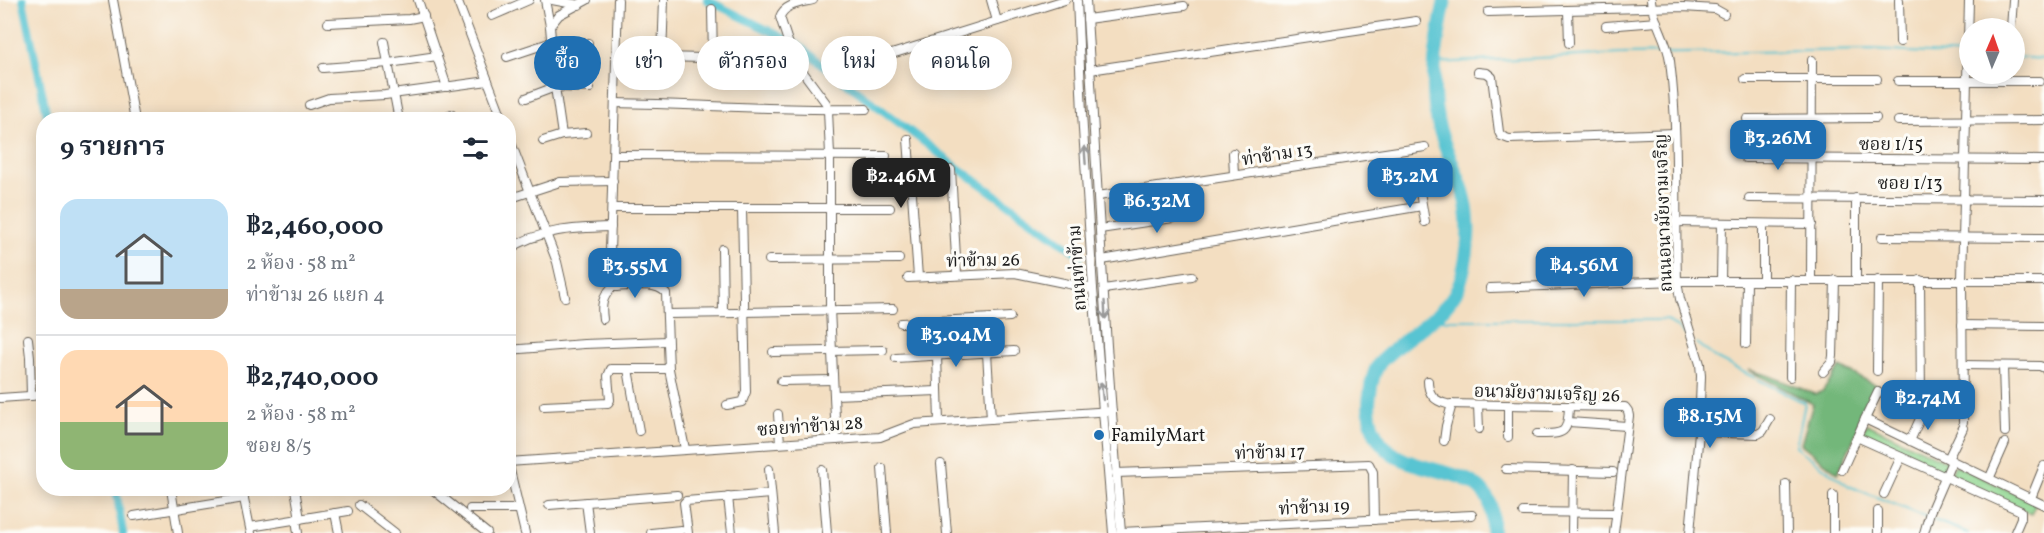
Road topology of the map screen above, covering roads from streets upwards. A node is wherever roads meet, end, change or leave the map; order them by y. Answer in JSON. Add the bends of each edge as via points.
{"nodes":[{"id":1,"x":113,"y":0,"type":"edge"},
{"id":2,"x":418,"y":0,"type":"edge"},
{"id":3,"x":457,"y":0,"type":"edge"},
{"id":4,"x":529,"y":0,"type":"edge"},
{"id":5,"x":545,"y":0,"type":"edge"},
{"id":6,"x":552,"y":0,"type":"edge"},
{"id":7,"x":618,"y":0,"type":"edge"},
{"id":8,"x":664,"y":0,"type":"edge"},
{"id":9,"x":813,"y":0,"type":"edge"},
{"id":10,"x":991,"y":0,"type":"edge"},
{"id":11,"x":1065,"y":0,"type":"edge"},
{"id":12,"x":1077,"y":0,"type":"edge"},
{"id":13,"x":1086,"y":0,"type":"edge"},
{"id":14,"x":1899,"y":0,"type":"edge"},
{"id":15,"x":1969,"y":0,"type":"edge"},
{"id":16,"x":2013,"y":0,"type":"edge"},
{"id":17,"x":583,"y":3,"type":"edge"},
{"id":18,"x":1651,"y":4,"type":"edge"},
{"id":19,"x":1184,"y":6,"type":"dead end"},
{"id":20,"x":712,"y":9,"type":"dead end"},
{"id":21,"x":1568,"y":11,"type":"junction"},
{"id":22,"x":1488,"y":12,"type":"dead end"},
{"id":23,"x":1724,"y":14,"type":"dead end"},
{"id":24,"x":424,"y":16,"type":"junction"},
{"id":25,"x":492,"y":16,"type":"dead end"},
{"id":26,"x":1968,"y":18,"type":"edge"},
{"id":27,"x":2012,"y":18,"type":"edge"},
{"id":28,"x":1087,"y":19,"type":"junction"},
{"id":29,"x":997,"y":21,"type":"junction"},
{"id":30,"x":1416,"y":21,"type":"dead end"},
{"id":31,"x":1657,"y":22,"type":"junction"},
{"id":32,"x":328,"y":23,"type":"dead end"},
{"id":33,"x":550,"y":26,"type":"junction"},
{"id":34,"x":1606,"y":26,"type":"dead end"},
{"id":35,"x":551,"y":36,"type":"edge"},
{"id":36,"x":617,"y":36,"type":"edge"},
{"id":37,"x":663,"y":36,"type":"edge"},
{"id":38,"x":712,"y":36,"type":"edge"},
{"id":39,"x":785,"y":36,"type":"edge"},
{"id":40,"x":384,"y":42,"type":"dead end"},
{"id":41,"x":1900,"y":42,"type":"dead end"},
{"id":42,"x":1569,"y":43,"type":"dead end"},
{"id":43,"x":534,"y":48,"type":"edge"},
{"id":44,"x":897,"y":52,"type":"edge"},
{"id":45,"x":437,"y":56,"type":"junction"},
{"id":46,"x":507,"y":57,"type":"dead end"},
{"id":47,"x":1812,"y":60,"type":"dead end"},
{"id":48,"x":389,"y":63,"type":"junction"},
{"id":49,"x":323,"y":68,"type":"dead end"},
{"id":50,"x":1090,"y":70,"type":"junction"},
{"id":51,"x":1478,"y":72,"type":"dead end"},
{"id":52,"x":1812,"y":79,"type":"junction"},
{"id":53,"x":1877,"y":79,"type":"dead end"},
{"id":54,"x":1745,"y":80,"type":"dead end"},
{"id":55,"x":1959,"y":80,"type":"edge"},
{"id":56,"x":488,"y":81,"type":"junction"},
{"id":57,"x":809,"y":81,"type":"edge"},
{"id":58,"x":1898,"y":81,"type":"dead end"},
{"id":59,"x":2025,"y":81,"type":"edge"},
{"id":60,"x":2040,"y":81,"type":"dead end"},
{"id":61,"x":1966,"y":84,"type":"edge"},
{"id":62,"x":447,"y":87,"type":"junction"},
{"id":63,"x":547,"y":90,"type":"edge"},
{"id":64,"x":555,"y":90,"type":"edge"},
{"id":65,"x":615,"y":90,"type":"edge"},
{"id":66,"x":395,"y":93,"type":"junction"},
{"id":67,"x":526,"y":98,"type":"dead end"},
{"id":68,"x":615,"y":103,"type":"junction"},
{"id":69,"x":309,"y":105,"type":"dead end"},
{"id":70,"x":1092,"y":107,"type":"junction"},
{"id":71,"x":1081,"y":108,"type":"junction"},
{"id":72,"x":866,"y":109,"type":"dead end"},
{"id":73,"x":828,"y":110,"type":"junction"},
{"id":74,"x":134,"y":112,"type":"edge"},
{"id":75,"x":398,"y":112,"type":"edge"},
{"id":76,"x":500,"y":112,"type":"edge"},
{"id":77,"x":1747,"y":118,"type":"dead end"},
{"id":78,"x":1876,"y":118,"type":"dead end"},
{"id":79,"x":1812,"y":119,"type":"junction"},
{"id":80,"x":1965,"y":120,"type":"junction"},
{"id":81,"x":2044,"y":120,"type":"edge"},
{"id":82,"x":1898,"y":121,"type":"dead end"},
{"id":83,"x":586,"y":133,"type":"dead end"},
{"id":84,"x":1675,"y":133,"type":"junction"},
{"id":85,"x":562,"y":135,"type":"junction"},
{"id":86,"x":908,"y":139,"type":"dead end"},
{"id":87,"x":543,"y":141,"type":"dead end"},
{"id":88,"x":1425,"y":147,"type":"dead end"},
{"id":89,"x":1233,"y":153,"type":"dead end"},
{"id":90,"x":516,"y":155,"type":"edge"},
{"id":91,"x":614,"y":155,"type":"junction"},
{"id":92,"x":830,"y":155,"type":"junction"},
{"id":93,"x":886,"y":156,"type":"dead end"},
{"id":94,"x":1745,"y":158,"type":"dead end"},
{"id":95,"x":1812,"y":158,"type":"junction"},
{"id":96,"x":1965,"y":159,"type":"junction"},
{"id":97,"x":2044,"y":160,"type":"edge"},
{"id":98,"x":951,"y":170,"type":"dead end"},
{"id":99,"x":1234,"y":176,"type":"junction"},
{"id":100,"x":613,"y":182,"type":"junction"},
{"id":101,"x":531,"y":192,"type":"junction"},
{"id":102,"x":1420,"y":192,"type":"dead end"},
{"id":103,"x":1098,"y":196,"type":"junction"},
{"id":104,"x":516,"y":197,"type":"edge"},
{"id":105,"x":1749,"y":198,"type":"dead end"},
{"id":106,"x":1812,"y":198,"type":"junction"},
{"id":107,"x":1856,"y":198,"type":"junction"},
{"id":108,"x":1964,"y":198,"type":"junction"},
{"id":109,"x":2044,"y":200,"type":"edge"},
{"id":110,"x":1175,"y":202,"type":"dead end"},
{"id":111,"x":1422,"y":206,"type":"junction"},
{"id":112,"x":612,"y":208,"type":"junction"},
{"id":113,"x":742,"y":208,"type":"junction"},
{"id":114,"x":830,"y":208,"type":"junction"},
{"id":115,"x":890,"y":208,"type":"dead end"},
{"id":116,"x":1425,"y":222,"type":"dead end"},
{"id":117,"x":1675,"y":222,"type":"junction"},
{"id":118,"x":1722,"y":223,"type":"junction"},
{"id":119,"x":1764,"y":224,"type":"junction"},
{"id":120,"x":1812,"y":224,"type":"junction"},
{"id":121,"x":611,"y":227,"type":"junction"},
{"id":122,"x":1100,"y":229,"type":"junction"},
{"id":123,"x":547,"y":234,"type":"junction"},
{"id":124,"x":1882,"y":237,"type":"dead end"},
{"id":125,"x":1963,"y":238,"type":"junction"},
{"id":126,"x":2044,"y":238,"type":"edge"},
{"id":127,"x":516,"y":247,"type":"edge"},
{"id":128,"x":722,"y":249,"type":"dead end"},
{"id":129,"x":610,"y":252,"type":"dead end"},
{"id":130,"x":830,"y":259,"type":"junction"},
{"id":131,"x":899,"y":259,"type":"dead end"},
{"id":132,"x":769,"y":260,"type":"dead end"},
{"id":133,"x":1102,"y":260,"type":"junction"},
{"id":134,"x":612,"y":270,"type":"dead end"},
{"id":135,"x":957,"y":275,"type":"junction"},
{"id":136,"x":1192,"y":276,"type":"dead end"},
{"id":137,"x":918,"y":277,"type":"junction"},
{"id":138,"x":908,"y":278,"type":"dead end"},
{"id":139,"x":1791,"y":280,"type":"junction"},
{"id":140,"x":1811,"y":280,"type":"junction"},
{"id":141,"x":1834,"y":280,"type":"junction"},
{"id":142,"x":1856,"y":280,"type":"junction"},
{"id":143,"x":1878,"y":280,"type":"junction"},
{"id":144,"x":1920,"y":280,"type":"junction"},
{"id":145,"x":1962,"y":280,"type":"junction"},
{"id":146,"x":1677,"y":281,"type":"junction"},
{"id":147,"x":1721,"y":281,"type":"junction"},
{"id":148,"x":1747,"y":281,"type":"junction"},
{"id":149,"x":1763,"y":281,"type":"junction"},
{"id":150,"x":2044,"y":281,"type":"edge"},
{"id":151,"x":612,"y":287,"type":"junction"},
{"id":152,"x":1490,"y":288,"type":"dead end"},
{"id":153,"x":1092,"y":289,"type":"junction"},
{"id":154,"x":1104,"y":289,"type":"junction"},
{"id":155,"x":565,"y":297,"type":"dead end"},
{"id":156,"x":830,"y":308,"type":"junction"},
{"id":157,"x":893,"y":309,"type":"dead end"},
{"id":158,"x":740,"y":312,"type":"junction"},
{"id":159,"x":723,"y":313,"type":"junction"},
{"id":160,"x":667,"y":314,"type":"junction"},
{"id":161,"x":1010,"y":317,"type":"dead end"},
{"id":162,"x":603,"y":319,"type":"dead end"},
{"id":163,"x":936,"y":321,"type":"junction"},
{"id":164,"x":901,"y":323,"type":"dead end"},
{"id":165,"x":1962,"y":326,"type":"junction"},
{"id":166,"x":2042,"y":326,"type":"dead end"},
{"id":167,"x":27,"y":339,"type":"dead end"},
{"id":168,"x":667,"y":341,"type":"junction"},
{"id":169,"x":1746,"y":344,"type":"dead end"},
{"id":170,"x":516,"y":349,"type":"edge"},
{"id":171,"x":883,"y":350,"type":"dead end"},
{"id":172,"x":831,"y":351,"type":"junction"},
{"id":173,"x":1014,"y":351,"type":"dead end"},
{"id":174,"x":773,"y":352,"type":"dead end"},
{"id":175,"x":987,"y":353,"type":"junction"},
{"id":176,"x":937,"y":356,"type":"junction"},
{"id":177,"x":896,"y":358,"type":"dead end"},
{"id":178,"x":1963,"y":365,"type":"junction"},
{"id":179,"x":2003,"y":366,"type":"junction"},
{"id":180,"x":2044,"y":368,"type":"edge"},
{"id":181,"x":628,"y":369,"type":"junction"},
{"id":182,"x":669,"y":369,"type":"junction"},
{"id":183,"x":1877,"y":371,"type":"dead end"},
{"id":184,"x":1823,"y":372,"type":"dead end"},
{"id":185,"x":1791,"y":377,"type":"dead end"},
{"id":186,"x":833,"y":380,"type":"junction"},
{"id":187,"x":781,"y":381,"type":"dead end"},
{"id":188,"x":1428,"y":381,"type":"dead end"},
{"id":189,"x":938,"y":390,"type":"junction"},
{"id":190,"x":1878,"y":392,"type":"dead end"},
{"id":191,"x":834,"y":395,"type":"junction"},
{"id":192,"x":31,"y":396,"type":"junction"},
{"id":193,"x":36,"y":396,"type":"edge"},
{"id":194,"x":0,"y":398,"type":"edge"},
{"id":195,"x":1921,"y":402,"type":"dead end"},
{"id":196,"x":1452,"y":404,"type":"junction"},
{"id":197,"x":727,"y":405,"type":"dead end"},
{"id":198,"x":1478,"y":405,"type":"junction"},
{"id":199,"x":544,"y":406,"type":"dead end"},
{"id":200,"x":1509,"y":406,"type":"junction"},
{"id":201,"x":1569,"y":406,"type":"junction"},
{"id":202,"x":1108,"y":411,"type":"junction"},
{"id":203,"x":1923,"y":412,"type":"dead end"},
{"id":204,"x":778,"y":414,"type":"dead end"},
{"id":205,"x":991,"y":419,"type":"junction"},
{"id":206,"x":1770,"y":419,"type":"dead end"},
{"id":207,"x":1865,"y":420,"type":"junction"},
{"id":208,"x":939,"y":422,"type":"junction"},
{"id":209,"x":1569,"y":422,"type":"junction"},
{"id":210,"x":1627,"y":426,"type":"junction"},
{"id":211,"x":1479,"y":429,"type":"dead end"},
{"id":212,"x":639,"y":431,"type":"dead end"},
{"id":213,"x":1699,"y":432,"type":"junction"},
{"id":214,"x":2005,"y":432,"type":"dead end"},
{"id":215,"x":1537,"y":434,"type":"dead end"},
{"id":216,"x":1508,"y":437,"type":"dead end"},
{"id":217,"x":1857,"y":437,"type":"junction"},
{"id":218,"x":836,"y":440,"type":"junction"},
{"id":219,"x":1444,"y":441,"type":"dead end"},
{"id":220,"x":1910,"y":441,"type":"junction"},
{"id":221,"x":780,"y":443,"type":"junction"},
{"id":222,"x":2005,"y":443,"type":"dead end"},
{"id":223,"x":685,"y":449,"type":"junction"},
{"id":224,"x":1901,"y":457,"type":"junction"},
{"id":225,"x":1950,"y":460,"type":"junction"},
{"id":226,"x":516,"y":462,"type":"edge"},
{"id":227,"x":941,"y":464,"type":"dead end"},
{"id":228,"x":2044,"y":466,"type":"edge"},
{"id":229,"x":882,"y":468,"type":"dead end"},
{"id":230,"x":769,"y":469,"type":"dead end"},
{"id":231,"x":1506,"y":469,"type":"dead end"},
{"id":232,"x":822,"y":470,"type":"dead end"},
{"id":233,"x":1573,"y":470,"type":"junction"},
{"id":234,"x":1842,"y":470,"type":"dead end"},
{"id":235,"x":1613,"y":472,"type":"dead end"},
{"id":236,"x":1116,"y":473,"type":"junction"},
{"id":237,"x":1945,"y":476,"type":"junction"},
{"id":238,"x":1990,"y":477,"type":"junction"},
{"id":239,"x":1786,"y":484,"type":"dead end"},
{"id":240,"x":771,"y":494,"type":"junction"},
{"id":241,"x":1884,"y":494,"type":"dead end"},
{"id":242,"x":677,"y":495,"type":"dead end"},
{"id":243,"x":1833,"y":495,"type":"dead end"},
{"id":244,"x":172,"y":496,"type":"edge"},
{"id":245,"x":228,"y":496,"type":"edge"},
{"id":246,"x":245,"y":496,"type":"edge"},
{"id":247,"x":296,"y":496,"type":"edge"},
{"id":248,"x":441,"y":496,"type":"edge"},
{"id":249,"x":516,"y":496,"type":"edge"},
{"id":250,"x":728,"y":497,"type":"junction"},
{"id":251,"x":2031,"y":498,"type":"junction"},
{"id":252,"x":586,"y":502,"type":"junction"},
{"id":253,"x":358,"y":505,"type":"dead end"},
{"id":254,"x":549,"y":505,"type":"dead end"},
{"id":255,"x":2044,"y":505,"type":"edge"},
{"id":256,"x":519,"y":508,"type":"junction"},
{"id":257,"x":175,"y":509,"type":"junction"},
{"id":258,"x":470,"y":509,"type":"dead end"},
{"id":259,"x":348,"y":511,"type":"dead end"},
{"id":260,"x":1878,"y":511,"type":"dead end"},
{"id":261,"x":1522,"y":512,"type":"dead end"},
{"id":262,"x":1572,"y":512,"type":"junction"},
{"id":263,"x":335,"y":513,"type":"junction"},
{"id":264,"x":1616,"y":513,"type":"junction"},
{"id":265,"x":1472,"y":515,"type":"dead end"},
{"id":266,"x":134,"y":516,"type":"dead end"},
{"id":267,"x":298,"y":519,"type":"junction"},
{"id":268,"x":1374,"y":520,"type":"junction"},
{"id":269,"x":1924,"y":529,"type":"edge"},
{"id":270,"x":250,"y":530,"type":"edge"},
{"id":271,"x":685,"y":532,"type":"edge"},
{"id":272,"x":2015,"y":532,"type":"edge"},
{"id":273,"x":178,"y":533,"type":"edge"},
{"id":274,"x":298,"y":533,"type":"edge"},
{"id":275,"x":339,"y":533,"type":"edge"},
{"id":276,"x":395,"y":533,"type":"edge"},
{"id":277,"x":487,"y":533,"type":"edge"},
{"id":278,"x":525,"y":533,"type":"edge"},
{"id":279,"x":590,"y":533,"type":"edge"},
{"id":280,"x":651,"y":533,"type":"edge"},
{"id":281,"x":732,"y":533,"type":"edge"},
{"id":282,"x":775,"y":533,"type":"edge"},
{"id":283,"x":827,"y":533,"type":"edge"},
{"id":284,"x":887,"y":533,"type":"edge"},
{"id":285,"x":947,"y":533,"type":"edge"},
{"id":286,"x":1118,"y":533,"type":"edge"},
{"id":287,"x":1572,"y":533,"type":"edge"},
{"id":288,"x":1614,"y":533,"type":"edge"},
{"id":289,"x":1690,"y":533,"type":"edge"},
{"id":290,"x":1787,"y":533,"type":"edge"},
{"id":291,"x":1833,"y":533,"type":"edge"},
{"id":292,"x":1878,"y":533,"type":"edge"}],
"edges":[{"from":1,"to":74,"type":"street"},
{"from":2,"to":24,"type":"street"},
{"from":3,"to":56,"type":"street"},
{"from":4,"to":25,"type":"street"},
{"from":5,"to":33,"type":"street"},
{"from":6,"to":17,"type":"street"},
{"from":7,"to":36,"type":"street"},
{"from":8,"to":37,"type":"street"},
{"from":9,"to":39,"type":"street","via":[[783,10],[780,17]]},
{"from":10,"to":29,"type":"street"},
{"from":11,"to":29,"type":"street"},
{"from":12,"to":71,"type":"street","name":"ถนนท่าข้าม"},
{"from":13,"to":28,"type":"street","name":"ถนนท่าข้าม"},
{"from":14,"to":41,"type":"street"},
{"from":15,"to":26,"type":"street"},
{"from":16,"to":27,"type":"street"},
{"from":17,"to":33,"type":"street","via":[[559,15]]},
{"from":18,"to":21,"type":"street"},
{"from":18,"to":23,"type":"street","via":[[1704,8]]},
{"from":18,"to":31,"type":"street","name":"ถนนอนามัยงามเจริญ"},
{"from":19,"to":28,"type":"street"},
{"from":20,"to":38,"type":"street"},
{"from":21,"to":22,"type":"street"},
{"from":21,"to":42,"type":"street"},
{"from":24,"to":32,"type":"street"},
{"from":24,"to":45,"type":"street"},
{"from":28,"to":50,"type":"street","name":"ถนนท่าข้าม"},
{"from":29,"to":44,"type":"street"},
{"from":30,"to":50,"type":"street"},
{"from":31,"to":34,"type":"street"},
{"from":31,"to":84,"type":"street","name":"ถนนอนามัยงามเจริญ","via":[[1670,60]]},
{"from":33,"to":35,"type":"street"},
{"from":40,"to":48,"type":"street"},
{"from":43,"to":46,"type":"street"},
{"from":45,"to":48,"type":"street"},
{"from":45,"to":62,"type":"street"},
{"from":47,"to":52,"type":"street"},
{"from":48,"to":49,"type":"street"},
{"from":48,"to":66,"type":"street"},
{"from":50,"to":70,"type":"street","name":"ถนนท่าข้าม"},
{"from":51,"to":84,"type":"street","via":[[1492,77],[1499,132],[1509,139]]},
{"from":52,"to":53,"type":"street"},
{"from":52,"to":54,"type":"street"},
{"from":52,"to":79,"type":"street"},
{"from":55,"to":58,"type":"street"},
{"from":56,"to":62,"type":"street"},
{"from":56,"to":76,"type":"street"},
{"from":57,"to":73,"type":"street"},
{"from":59,"to":60,"type":"street"},
{"from":61,"to":80,"type":"street"},
{"from":62,"to":66,"type":"street"},
{"from":63,"to":67,"type":"street"},
{"from":64,"to":85,"type":"street"},
{"from":65,"to":68,"type":"street"},
{"from":66,"to":69,"type":"street","via":[[328,98]]},
{"from":66,"to":75,"type":"street"},
{"from":68,"to":73,"type":"street"},
{"from":68,"to":91,"type":"street"},
{"from":70,"to":71,"type":"street"},
{"from":70,"to":103,"type":"street","name":"ถนนท่าข้าม"},
{"from":153,"to":71,"type":"street","name":"ถนนท่าข้าม","one_way":true},
{"from":72,"to":73,"type":"street"},
{"from":73,"to":92,"type":"street"},
{"from":77,"to":79,"type":"street"},
{"from":78,"to":79,"type":"street"},
{"from":79,"to":95,"type":"street"},
{"from":80,"to":81,"type":"street"},
{"from":80,"to":82,"type":"street"},
{"from":80,"to":96,"type":"street"},
{"from":83,"to":85,"type":"street"},
{"from":84,"to":117,"type":"street","name":"ถนนอนามัยงามเจริญ"},
{"from":85,"to":87,"type":"street"},
{"from":86,"to":137,"type":"street"},
{"from":88,"to":99,"type":"street","name":"ท่าข้าม 13"},
{"from":89,"to":99,"type":"street"},
{"from":90,"to":101,"type":"street"},
{"from":91,"to":92,"type":"street"},
{"from":91,"to":100,"type":"street"},
{"from":92,"to":93,"type":"street"},
{"from":92,"to":114,"type":"street"},
{"from":94,"to":95,"type":"street","name":"ซอย 1/15"},
{"from":95,"to":96,"type":"street","name":"ซอย 1/15"},
{"from":95,"to":106,"type":"street"},
{"from":96,"to":97,"type":"street","name":"ซอย 1/15"},
{"from":96,"to":108,"type":"street"},
{"from":98,"to":135,"type":"street"},
{"from":99,"to":103,"type":"street","name":"ท่าข้าม 13"},
{"from":100,"to":101,"type":"street","via":[[567,181]]},
{"from":100,"to":112,"type":"street"},
{"from":101,"to":104,"type":"street"},
{"from":101,"to":123,"type":"street"},
{"from":102,"to":111,"type":"street"},
{"from":103,"to":122,"type":"street","name":"ถนนท่าข้าม"},
{"from":105,"to":106,"type":"street","name":"ซอย 1/13"},
{"from":106,"to":107,"type":"street","name":"ซอย 1/13"},
{"from":106,"to":120,"type":"street"},
{"from":107,"to":108,"type":"street","name":"ซอย 1/13"},
{"from":107,"to":142,"type":"street"},
{"from":108,"to":109,"type":"street","name":"ซอย 1/13"},
{"from":108,"to":125,"type":"street"},
{"from":110,"to":122,"type":"street","via":[[1177,212],[1173,218]]},
{"from":111,"to":116,"type":"street"},
{"from":111,"to":133,"type":"street"},
{"from":112,"to":113,"type":"street"},
{"from":112,"to":121,"type":"street"},
{"from":113,"to":114,"type":"street"},
{"from":113,"to":158,"type":"street"},
{"from":114,"to":115,"type":"street"},
{"from":114,"to":130,"type":"street"},
{"from":117,"to":118,"type":"street"},
{"from":117,"to":146,"type":"street","name":"ถนนอนามัยงามเจริญ"},
{"from":118,"to":119,"type":"street"},
{"from":118,"to":147,"type":"street"},
{"from":119,"to":120,"type":"street"},
{"from":119,"to":149,"type":"street"},
{"from":120,"to":140,"type":"street"},
{"from":121,"to":123,"type":"street","via":[[573,228]]},
{"from":121,"to":129,"type":"street"},
{"from":122,"to":133,"type":"street","name":"ถนนท่าข้าม"},
{"from":123,"to":127,"type":"street"},
{"from":123,"to":155,"type":"street"},
{"from":124,"to":125,"type":"street"},
{"from":125,"to":126,"type":"street"},
{"from":125,"to":145,"type":"street"},
{"from":128,"to":159,"type":"street"},
{"from":130,"to":131,"type":"street"},
{"from":130,"to":132,"type":"street"},
{"from":130,"to":156,"type":"street"},
{"from":133,"to":154,"type":"street","name":"ถนนท่าข้าม"},
{"from":134,"to":151,"type":"street"},
{"from":135,"to":137,"type":"street","name":"ท่าข้าม 26"},
{"from":135,"to":153,"type":"street","name":"ท่าข้าม 26","via":[[1015,273]]},
{"from":136,"to":154,"type":"street"},
{"from":137,"to":138,"type":"street","name":"ท่าข้าม 26"},
{"from":139,"to":140,"type":"street"},
{"from":139,"to":149,"type":"street"},
{"from":139,"to":185,"type":"street"},
{"from":140,"to":141,"type":"street"},
{"from":141,"to":142,"type":"street"},
{"from":141,"to":184,"type":"street","via":[[1833,356]]},
{"from":142,"to":143,"type":"street"},
{"from":143,"to":144,"type":"street"},
{"from":143,"to":183,"type":"street"},
{"from":144,"to":145,"type":"street"},
{"from":144,"to":195,"type":"street"},
{"from":145,"to":150,"type":"street"},
{"from":145,"to":165,"type":"street"},
{"from":146,"to":147,"type":"street"},
{"from":146,"to":152,"type":"street"},
{"from":146,"to":213,"type":"street","name":"ถนนอนามัยงามเจริญ","via":[[1700,364]]},
{"from":147,"to":148,"type":"street"},
{"from":148,"to":149,"type":"street"},
{"from":148,"to":169,"type":"street"},
{"from":151,"to":160,"type":"street","via":[[662,288]]},
{"from":151,"to":162,"type":"street","via":[[602,301]]},
{"from":202,"to":153,"type":"street","name":"ถนนท่าข้าม","one_way":true},
{"from":154,"to":202,"type":"street","name":"ถนนท่าข้าม","one_way":true},
{"from":156,"to":157,"type":"street"},
{"from":156,"to":158,"type":"street"},
{"from":156,"to":172,"type":"street"},
{"from":158,"to":159,"type":"street"},
{"from":158,"to":197,"type":"street","via":[[746,392],[742,402]]},
{"from":159,"to":160,"type":"street"},
{"from":160,"to":168,"type":"street"},
{"from":161,"to":163,"type":"street"},
{"from":163,"to":164,"type":"street"},
{"from":163,"to":176,"type":"street"},
{"from":165,"to":166,"type":"street"},
{"from":165,"to":178,"type":"street"},
{"from":167,"to":192,"type":"street"},
{"from":168,"to":170,"type":"street"},
{"from":168,"to":182,"type":"street"},
{"from":171,"to":172,"type":"street"},
{"from":172,"to":174,"type":"street"},
{"from":172,"to":186,"type":"street"},
{"from":173,"to":175,"type":"street"},
{"from":175,"to":176,"type":"street"},
{"from":175,"to":205,"type":"street"},
{"from":176,"to":177,"type":"street"},
{"from":176,"to":189,"type":"street"},
{"from":178,"to":179,"type":"street"},
{"from":178,"to":225,"type":"street","via":[[1963,425]]},
{"from":179,"to":180,"type":"street"},
{"from":179,"to":214,"type":"street"},
{"from":181,"to":182,"type":"street"},
{"from":181,"to":199,"type":"street","via":[[609,372],[608,403]]},
{"from":181,"to":212,"type":"street"},
{"from":182,"to":223,"type":"street"},
{"from":186,"to":187,"type":"street"},
{"from":186,"to":191,"type":"street"},
{"from":188,"to":196,"type":"street","name":"อนามัยงามเจริญ 26","via":[[1432,397],[1439,403]]},
{"from":189,"to":191,"type":"street"},
{"from":189,"to":208,"type":"street"},
{"from":190,"to":207,"type":"street"},
{"from":191,"to":218,"type":"street"},
{"from":192,"to":193,"type":"street"},
{"from":192,"to":194,"type":"street"},
{"from":196,"to":198,"type":"street","name":"อนามัยงามเจริญ 26"},
{"from":196,"to":219,"type":"street"},
{"from":198,"to":200,"type":"street","name":"อนามัยงามเจริญ 26"},
{"from":198,"to":211,"type":"street"},
{"from":200,"to":201,"type":"street","name":"อนามัยงามเจริญ 26"},
{"from":200,"to":216,"type":"street"},
{"from":201,"to":209,"type":"street"},
{"from":201,"to":210,"type":"street","name":"อนามัยงามเจริญ 26","via":[[1625,407],[1629,411]]},
{"from":202,"to":205,"type":"street","name":"ซอยท่าข้าม 28"},
{"from":202,"to":236,"type":"street","name":"ถนนท่าข้าม"},
{"from":202,"to":286,"type":"street","name":"ถนนท่าข้าม"},
{"from":203,"to":220,"type":"street"},
{"from":204,"to":221,"type":"street"},
{"from":205,"to":208,"type":"street","name":"ซอยท่าข้าม 28"},
{"from":206,"to":213,"type":"street","via":[[1758,434]]},
{"from":207,"to":217,"type":"street"},
{"from":207,"to":220,"type":"street"},
{"from":208,"to":218,"type":"street","name":"ซอยท่าข้าม 28","via":[[914,424],[880,437]]},
{"from":209,"to":210,"type":"street"},
{"from":209,"to":215,"type":"street","via":[[1562,433]]},
{"from":210,"to":264,"type":"street","name":"อนามัยงามเจริญ 26"},
{"from":213,"to":289,"type":"street","name":"ถนนอนามัยงามเจริญ"},
{"from":217,"to":224,"type":"street"},
{"from":217,"to":234,"type":"street"},
{"from":218,"to":221,"type":"street","name":"ซอยท่าข้าม 28"},
{"from":220,"to":225,"type":"street"},
{"from":221,"to":223,"type":"street","name":"ซอยท่าข้าม 28"},
{"from":222,"to":238,"type":"street"},
{"from":223,"to":226,"type":"street","name":"ซอยท่าข้าม 28"},
{"from":224,"to":237,"type":"street"},
{"from":224,"to":241,"type":"street"},
{"from":225,"to":237,"type":"street"},
{"from":225,"to":238,"type":"street"},
{"from":227,"to":285,"type":"street"},
{"from":228,"to":251,"type":"street"},
{"from":229,"to":284,"type":"street"},
{"from":230,"to":240,"type":"street"},
{"from":231,"to":233,"type":"street"},
{"from":232,"to":283,"type":"street"},
{"from":233,"to":235,"type":"street"},
{"from":233,"to":262,"type":"street"},
{"from":236,"to":268,"type":"street","name":"ท่าข้าม 17","via":[[1369,464],[1373,472]]},
{"from":236,"to":286,"type":"street","name":"ถนนท่าข้าม"},
{"from":237,"to":269,"type":"street"},
{"from":237,"to":272,"type":"street","via":[[2021,512]]},
{"from":238,"to":251,"type":"street"},
{"from":239,"to":290,"type":"street"},
{"from":240,"to":250,"type":"street"},
{"from":240,"to":282,"type":"street"},
{"from":242,"to":252,"type":"street"},
{"from":243,"to":291,"type":"street"},
{"from":244,"to":257,"type":"street"},
{"from":245,"to":257,"type":"street"},
{"from":246,"to":270,"type":"street"},
{"from":247,"to":267,"type":"street"},
{"from":248,"to":277,"type":"street"},
{"from":249,"to":256,"type":"street"},
{"from":250,"to":271,"type":"street","via":[[686,501]]},
{"from":250,"to":281,"type":"street"},
{"from":251,"to":255,"type":"street"},
{"from":252,"to":254,"type":"street"},
{"from":252,"to":279,"type":"street"},
{"from":253,"to":276,"type":"street"},
{"from":256,"to":258,"type":"street"},
{"from":256,"to":278,"type":"street"},
{"from":257,"to":266,"type":"street"},
{"from":257,"to":273,"type":"street"},
{"from":259,"to":263,"type":"street"},
{"from":260,"to":292,"type":"street"},
{"from":261,"to":262,"type":"street"},
{"from":262,"to":264,"type":"street"},
{"from":262,"to":287,"type":"street"},
{"from":263,"to":267,"type":"street"},
{"from":263,"to":275,"type":"street"},
{"from":264,"to":288,"type":"street","name":"อนามัยงามเจริญ 26"},
{"from":265,"to":268,"type":"street","name":"ท่าข้าม 19"},
{"from":267,"to":270,"type":"street"},
{"from":267,"to":274,"type":"street"},
{"from":268,"to":286,"type":"street","name":"ท่าข้าม 19"},
{"from":271,"to":280,"type":"street"}]}
